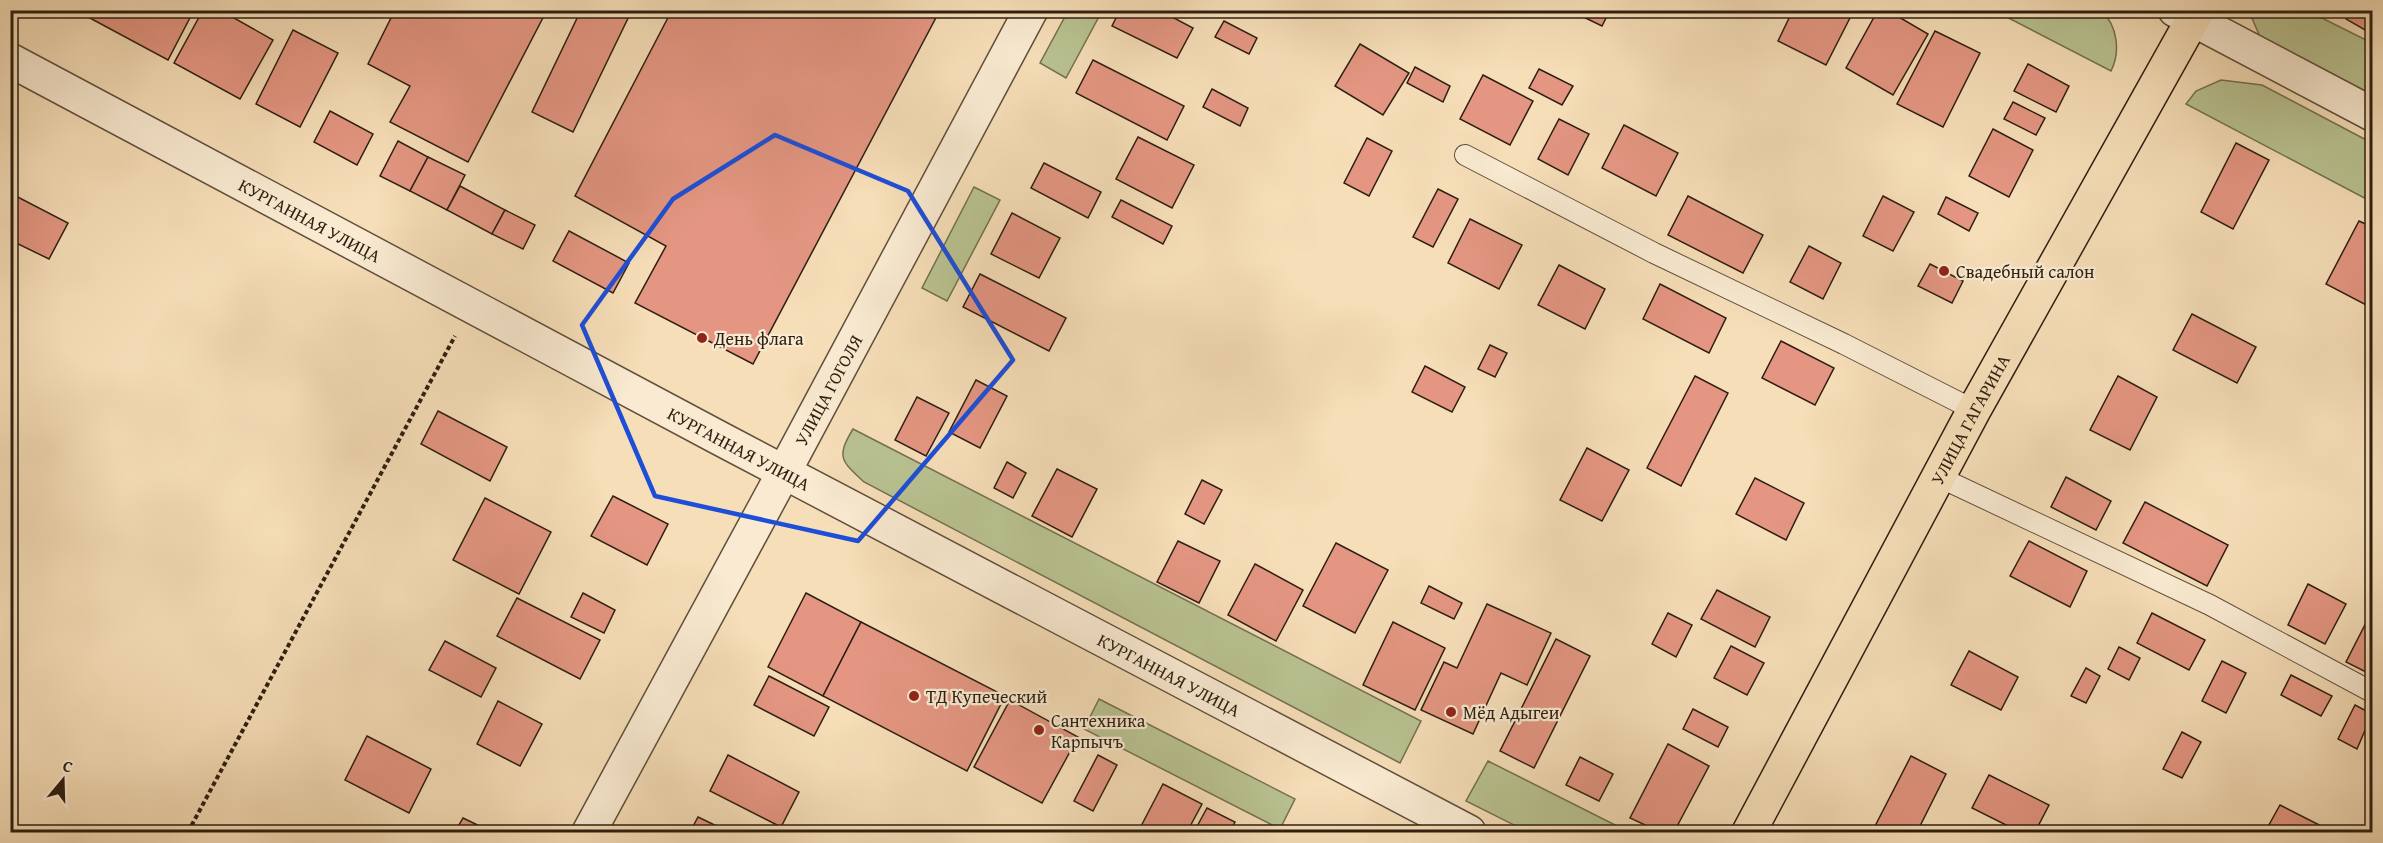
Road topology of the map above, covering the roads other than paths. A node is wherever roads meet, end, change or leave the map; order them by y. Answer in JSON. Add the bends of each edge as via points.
{"nodes":[{"id":1,"x":1031,"y":10,"type":"edge"},
{"id":2,"x":2189,"y":14,"type":"edge"},
{"id":3,"x":10,"y":60,"type":"edge"},
{"id":4,"x":2373,"y":114,"type":"edge"},
{"id":5,"x":1465,"y":155,"type":"dead end"},
{"id":6,"x":1974,"y":410,"type":"junction"},
{"id":7,"x":784,"y":472,"type":"junction"},
{"id":8,"x":1939,"y":477,"type":"junction"},
{"id":9,"x":2373,"y":692,"type":"edge"},
{"id":10,"x":589,"y":832,"type":"edge"},
{"id":11,"x":1469,"y":832,"type":"edge"},
{"id":12,"x":1749,"y":832,"type":"edge"}],
"edges":[{"from":1,"to":7,"type":"street","name":"УЛИЦА ГОГОЛЯ"},
{"from":2,"to":4,"type":"street"},
{"from":2,"to":6,"type":"main road","name":"УЛИЦА ГАГАРИНА"},
{"from":3,"to":7,"type":"street","name":"КУРГАННАЯ УЛИЦА"},
{"from":5,"to":6,"type":"lane"},
{"from":6,"to":8,"type":"main road","name":"УЛИЦА ГАГАРИНА"},
{"from":7,"to":10,"type":"street","name":"УЛИЦА ГОГОЛЯ"},
{"from":7,"to":11,"type":"street","name":"КУРГАННАЯ УЛИЦА"},
{"from":8,"to":9,"type":"lane","via":[[2211,605]]},
{"from":8,"to":12,"type":"main road","name":"УЛИЦА ГАГАРИНА"}]}
